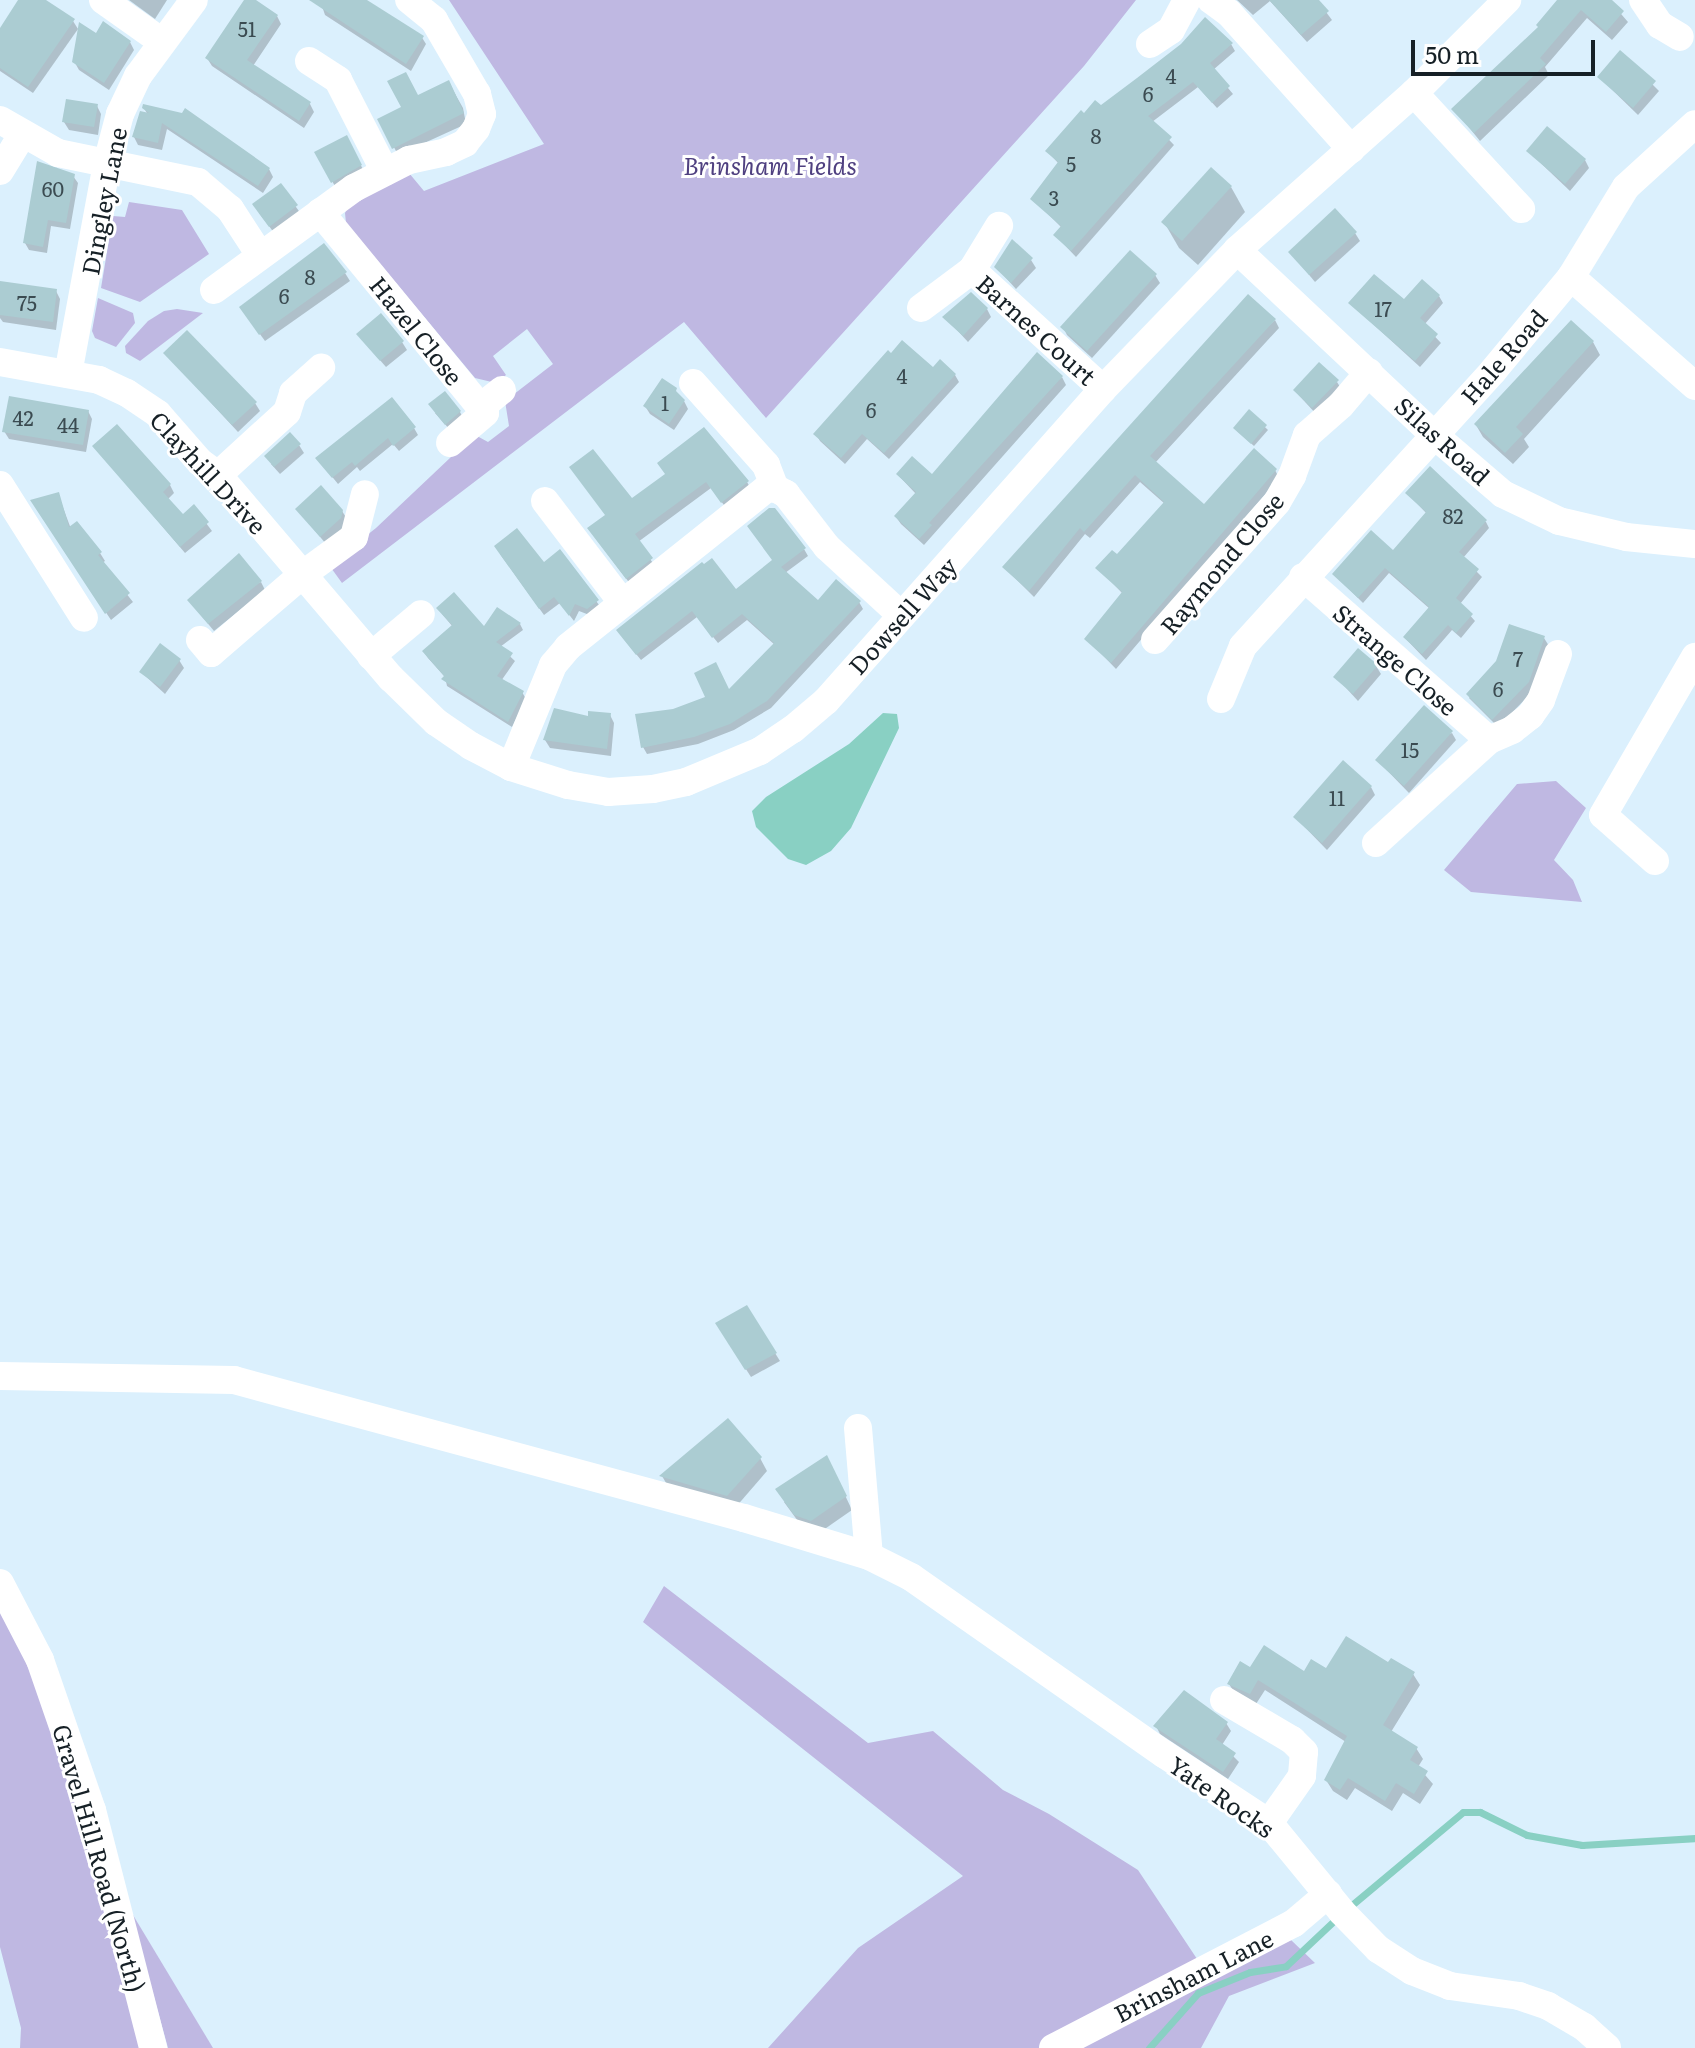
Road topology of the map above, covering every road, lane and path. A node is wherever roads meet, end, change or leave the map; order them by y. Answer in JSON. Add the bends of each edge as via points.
{"nodes":[{"id":1,"x":103,"y":0,"type":"edge"},
{"id":2,"x":194,"y":0,"type":"edge"},
{"id":3,"x":409,"y":0,"type":"edge"},
{"id":4,"x":1187,"y":0,"type":"edge"},
{"id":5,"x":1211,"y":0,"type":"edge"},
{"id":6,"x":1507,"y":0,"type":"edge"},
{"id":7,"x":1643,"y":0,"type":"edge"},
{"id":8,"x":1680,"y":37,"type":"dead end"},
{"id":9,"x":162,"y":42,"type":"junction"},
{"id":10,"x":1150,"y":44,"type":"dead end"},
{"id":11,"x":309,"y":61,"type":"dead end"},
{"id":12,"x":1414,"y":93,"type":"junction"},
{"id":13,"x":1695,"y":124,"type":"edge"},
{"id":14,"x":11,"y":127,"type":"edge"},
{"id":15,"x":1351,"y":149,"type":"junction"},
{"id":16,"x":107,"y":163,"type":"junction"},
{"id":17,"x":0,"y":171,"type":"edge"},
{"id":18,"x":385,"y":172,"type":"junction"},
{"id":19,"x":1521,"y":209,"type":"dead end"},
{"id":20,"x":320,"y":212,"type":"junction"},
{"id":21,"x":999,"y":226,"type":"dead end"},
{"id":22,"x":1237,"y":250,"type":"junction"},
{"id":23,"x":260,"y":255,"type":"junction"},
{"id":24,"x":972,"y":270,"type":"junction"},
{"id":25,"x":1571,"y":277,"type":"junction"},
{"id":26,"x":214,"y":290,"type":"dead end"},
{"id":27,"x":921,"y":308,"type":"dead end"},
{"id":28,"x":321,"y":368,"type":"dead end"},
{"id":29,"x":1,"y":369,"type":"edge"},
{"id":30,"x":1369,"y":372,"type":"junction"},
{"id":31,"x":68,"y":374,"type":"junction"},
{"id":32,"x":693,"y":383,"type":"dead end"},
{"id":33,"x":1695,"y":386,"type":"edge"},
{"id":34,"x":1103,"y":389,"type":"junction"},
{"id":35,"x":1433,"y":434,"type":"junction"},
{"id":36,"x":450,"y":443,"type":"dead end"},
{"id":37,"x":218,"y":475,"type":"junction"},
{"id":38,"x":0,"y":485,"type":"edge"},
{"id":39,"x":775,"y":488,"type":"junction"},
{"id":40,"x":365,"y":494,"type":"dead end"},
{"id":41,"x":545,"y":501,"type":"dead end"},
{"id":42,"x":1695,"y":544,"type":"edge"},
{"id":43,"x":1303,"y":577,"type":"junction"},
{"id":44,"x":306,"y":580,"type":"junction"},
{"id":45,"x":622,"y":602,"type":"junction"},
{"id":46,"x":421,"y":614,"type":"dead end"},
{"id":47,"x":901,"y":615,"type":"junction"},
{"id":48,"x":84,"y":618,"type":"dead end"},
{"id":49,"x":200,"y":640,"type":"dead end"},
{"id":50,"x":1155,"y":640,"type":"dead end"},
{"id":51,"x":1558,"y":654,"type":"dead end"},
{"id":52,"x":371,"y":656,"type":"junction"},
{"id":53,"x":1695,"y":657,"type":"edge"},
{"id":54,"x":1221,"y":699,"type":"dead end"},
{"id":55,"x":1489,"y":740,"type":"junction"},
{"id":56,"x":511,"y":767,"type":"junction"},
{"id":57,"x":1376,"y":843,"type":"dead end"},
{"id":58,"x":1655,"y":861,"type":"dead end"},
{"id":59,"x":0,"y":1376,"type":"edge"},
{"id":60,"x":858,"y":1428,"type":"dead end"},
{"id":61,"x":869,"y":1556,"type":"junction"},
{"id":62,"x":0,"y":1583,"type":"edge"},
{"id":63,"x":1224,"y":1700,"type":"dead end"},
{"id":64,"x":1269,"y":1823,"type":"junction"},
{"id":65,"x":1328,"y":1894,"type":"junction"},
{"id":66,"x":153,"y":2048,"type":"edge"},
{"id":67,"x":1053,"y":2048,"type":"edge"},
{"id":68,"x":1607,"y":2048,"type":"edge"}],
"edges":[{"from":1,"to":9,"type":"street"},
{"from":2,"to":9,"type":"street","name":"Dingley Lane"},
{"from":3,"to":18,"type":"street","via":[[434,20],[477,94],[482,114],[465,143]]},
{"from":4,"to":10,"type":"street","via":[[1171,30]]},
{"from":5,"to":15,"type":"street","via":[[1229,13]]},
{"from":6,"to":12,"type":"street","name":"Dowsell Way"},
{"from":7,"to":8,"type":"street","via":[[1660,25]]},
{"from":9,"to":16,"type":"street","name":"Dingley Lane","via":[[120,114]]},
{"from":11,"to":18,"type":"street","via":[[338,80]]},
{"from":12,"to":15,"type":"street","name":"Dowsell Way"},
{"from":12,"to":19,"type":"street"},
{"from":13,"to":25,"type":"street","name":"Hale Road","via":[[1626,187]]},
{"from":14,"to":16,"type":"street","via":[[58,153]]},
{"from":14,"to":17,"type":"street"},
{"from":15,"to":22,"type":"street","name":"Dowsell Way"},
{"from":16,"to":23,"type":"street","via":[[198,182],[230,209]]},
{"from":16,"to":31,"type":"street","name":"Dingley Lane"},
{"from":18,"to":20,"type":"street"},
{"from":20,"to":23,"type":"street"},
{"from":20,"to":36,"type":"street","name":"Hazel Close","via":[[492,399],[485,413]]},
{"from":21,"to":24,"type":"street","name":"Barnes Court"},
{"from":22,"to":30,"type":"street","name":"Silas Road"},
{"from":22,"to":34,"type":"street","name":"Dowsell Way"},
{"from":23,"to":26,"type":"street"},
{"from":24,"to":27,"type":"street","name":"Barnes Court"},
{"from":24,"to":34,"type":"street","name":"Barnes Court"},
{"from":25,"to":33,"type":"street"},
{"from":25,"to":35,"type":"street","name":"Hale Road"},
{"from":28,"to":37,"type":"street","via":[[293,393],[287,412]]},
{"from":29,"to":31,"type":"street","name":"Clayhill Drive"},
{"from":30,"to":35,"type":"street","name":"Silas Road"},
{"from":30,"to":50,"type":"street","name":"Raymond Close","via":[[1307,435],[1277,502]]},
{"from":31,"to":37,"type":"street","name":"Clayhill Drive","via":[[127,393],[158,414]]},
{"from":32,"to":39,"type":"street","via":[[766,465]]},
{"from":34,"to":47,"type":"street","name":"Dowsell Way"},
{"from":35,"to":42,"type":"street","name":"Silas Road","via":[[1503,494],[1559,521],[1626,537]]},
{"from":35,"to":43,"type":"street"},
{"from":37,"to":44,"type":"street","name":"Clayhill Drive"},
{"from":38,"to":48,"type":"street"},
{"from":39,"to":45,"type":"street","via":[[766,489]]},
{"from":39,"to":47,"type":"street","via":[[786,494],[827,547]]},
{"from":40,"to":44,"type":"street","via":[[354,537]]},
{"from":41,"to":45,"type":"street"},
{"from":43,"to":54,"type":"street","via":[[1243,646]]},
{"from":43,"to":55,"type":"street","name":"Strange Close"},
{"from":44,"to":49,"type":"street","via":[[211,653]]},
{"from":44,"to":52,"type":"street","name":"Dowsell Way"},
{"from":45,"to":56,"type":"street","via":[[553,665]]},
{"from":46,"to":52,"type":"street"},
{"from":47,"to":56,"type":"street","name":"Dowsell Way","via":[[826,701],[793,729],[723,769],[653,789],[608,792]]},
{"from":51,"to":55,"type":"street","via":[[1530,716]]},
{"from":52,"to":56,"type":"street","name":"Dowsell Way","via":[[436,722]]},
{"from":53,"to":58,"type":"street","via":[[1603,815]]},
{"from":55,"to":57,"type":"street"},
{"from":59,"to":61,"type":"street","name":"Yate Rocks","via":[[234,1380]]},
{"from":60,"to":61,"type":"street"},
{"from":61,"to":64,"type":"street","name":"Yate Rocks","via":[[911,1577]]},
{"from":62,"to":66,"type":"street","name":"Gravel Hill Road (North)","via":[[40,1660],[87,1796]]},
{"from":63,"to":64,"type":"street","via":[[1304,1752],[1302,1776]]},
{"from":64,"to":65,"type":"street","name":"Yate Rocks"},
{"from":65,"to":67,"type":"street","name":"Brinsham Lane","via":[[1294,1923]]},
{"from":65,"to":68,"type":"street","name":"Yate Rocks","via":[[1378,1949],[1412,1971],[1450,1986],[1548,2006]]}]}
